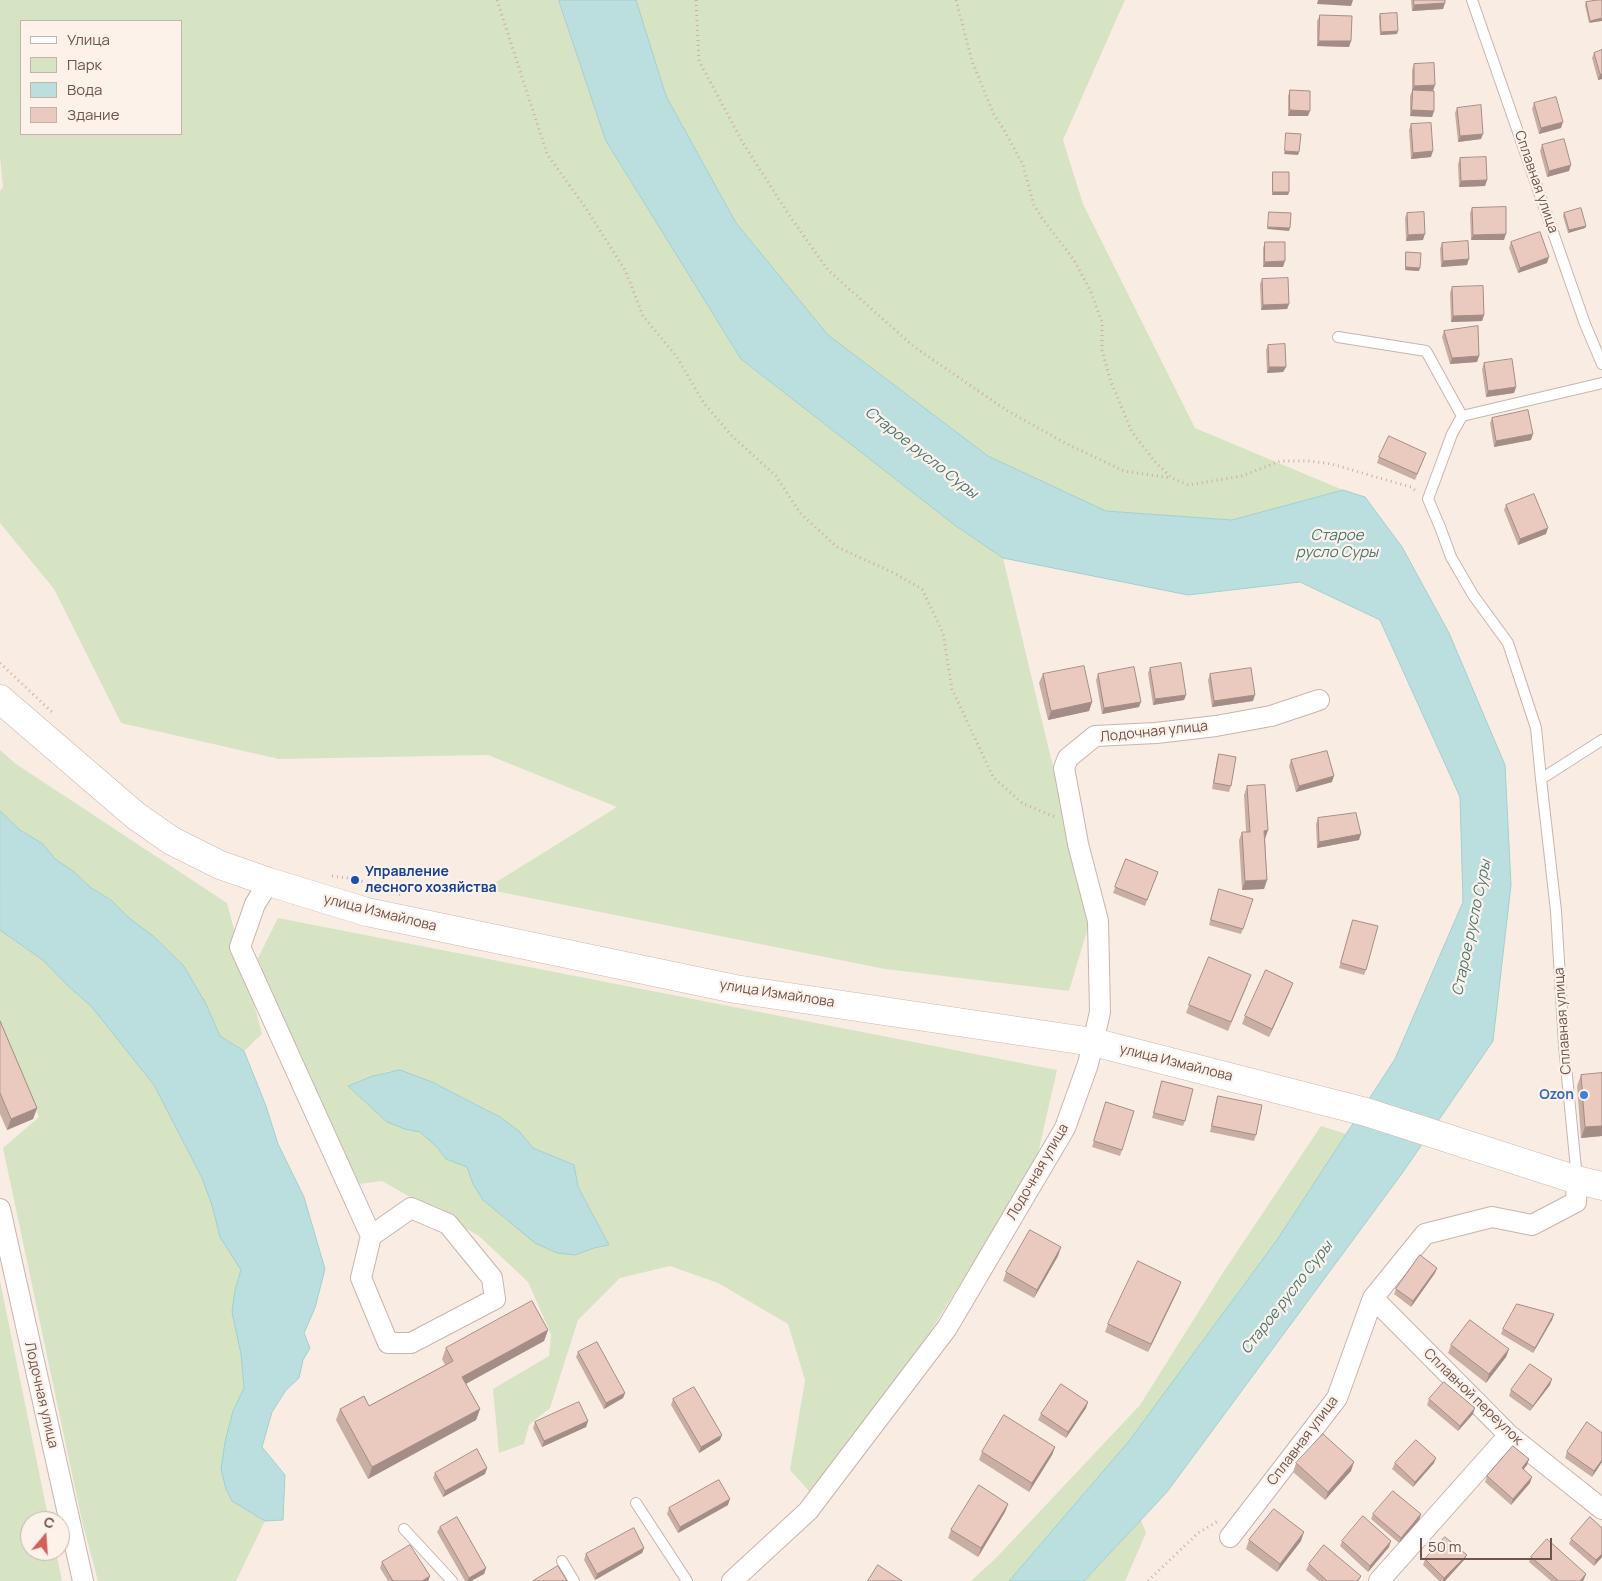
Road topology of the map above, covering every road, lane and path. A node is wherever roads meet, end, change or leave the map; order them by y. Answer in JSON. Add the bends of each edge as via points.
{"nodes":[{"id":1,"x":497,"y":0,"type":"edge"},
{"id":2,"x":696,"y":0,"type":"edge"},
{"id":3,"x":956,"y":0,"type":"edge"},
{"id":4,"x":1472,"y":0,"type":"edge"},
{"id":5,"x":1338,"y":337,"type":"dead end"},
{"id":6,"x":1602,"y":364,"type":"edge"},
{"id":7,"x":1602,"y":382,"type":"edge"},
{"id":8,"x":1462,"y":416,"type":"junction"},
{"id":9,"x":1172,"y":478,"type":"junction"},
{"id":10,"x":1428,"y":499,"type":"junction"},
{"id":11,"x":0,"y":663,"type":"edge"},
{"id":12,"x":0,"y":699,"type":"edge"},
{"id":13,"x":1319,"y":700,"type":"dead end"},
{"id":14,"x":58,"y":718,"type":"dead end"},
{"id":15,"x":1602,"y":740,"type":"edge"},
{"id":16,"x":1541,"y":779,"type":"junction"},
{"id":17,"x":1073,"y":816,"type":"junction"},
{"id":18,"x":327,"y":876,"type":"dead end"},
{"id":19,"x":269,"y":882,"type":"junction"},
{"id":20,"x":406,"y":896,"type":"dead end"},
{"id":21,"x":1093,"y":1042,"type":"junction"},
{"id":22,"x":1590,"y":1183,"type":"edge"},
{"id":23,"x":0,"y":1210,"type":"edge"},
{"id":24,"x":371,"y":1236,"type":"junction"},
{"id":25,"x":1373,"y":1298,"type":"junction"},
{"id":26,"x":1509,"y":1436,"type":"junction"},
{"id":27,"x":636,"y":1503,"type":"dead end"},
{"id":28,"x":1602,"y":1509,"type":"edge"},
{"id":29,"x":1225,"y":1528,"type":"joint"},
{"id":30,"x":404,"y":1529,"type":"dead end"},
{"id":31,"x":562,"y":1560,"type":"dead end"},
{"id":32,"x":83,"y":1581,"type":"edge"},
{"id":33,"x":452,"y":1581,"type":"edge"},
{"id":34,"x":574,"y":1581,"type":"edge"},
{"id":35,"x":687,"y":1581,"type":"edge"},
{"id":36,"x":732,"y":1581,"type":"edge"},
{"id":37,"x":1148,"y":1581,"type":"edge"},
{"id":38,"x":1379,"y":1581,"type":"edge"}],
"edges":[{"from":1,"to":17,"type":"path","via":[[547,154],[625,270],[643,316],[677,357],[703,402],[732,436],[776,476],[800,513],[838,547],[922,588],[943,633],[952,689],[993,777],[1022,803],[1054,817]]},
{"from":2,"to":9,"type":"path","via":[[699,61],[743,143],[828,270],[913,346],[1006,410],[1064,443],[1124,471]]},
{"from":3,"to":9,"type":"path","via":[[972,61],[994,115],[1023,165],[1034,205],[1074,260],[1090,292],[1102,322],[1102,350],[1111,382],[1132,432]]},
{"from":4,"to":6,"type":"lane","name":"Сплавная улица","via":[[1585,324]]},
{"from":5,"to":8,"type":"lane","via":[[1426,351]]},
{"from":7,"to":8,"type":"lane"},
{"from":8,"to":10,"type":"lane"},
{"from":9,"to":10,"type":"path","via":[[1188,486],[1242,476],[1280,461],[1310,461],[1332,464],[1411,487]]},
{"from":10,"to":16,"type":"lane","name":"Сплавная улица","via":[[1451,557],[1473,595],[1508,643],[1536,728]]},
{"from":11,"to":14,"type":"path"},
{"from":12,"to":19,"type":"main road","name":"улица Измайлова","via":[[136,816],[172,841],[220,865]]},
{"from":13,"to":17,"type":"street","name":"Лодочная улица","via":[[1271,716],[1216,726],[1095,736],[1068,758],[1064,768]]},
{"from":15,"to":16,"type":"lane"},
{"from":16,"to":22,"type":"lane","name":"Сплавная улица","via":[[1556,911],[1564,1044]]},
{"from":17,"to":21,"type":"street","name":"Лодочная улица","via":[[1098,921],[1100,1012]]},
{"from":18,"to":20,"type":"path","via":[[355,879]]},
{"from":19,"to":21,"type":"main road","name":"улица Измайлова","via":[[384,916],[734,989]]},
{"from":19,"to":24,"type":"street","via":[[256,904],[240,947]]},
{"from":21,"to":22,"type":"main road","name":"улица Измайлова","via":[[1366,1112]]},
{"from":21,"to":36,"type":"street","name":"Лодочная улица","via":[[1065,1128],[948,1328],[808,1511]]},
{"from":22,"to":25,"type":"street","name":"Сплавная улица","via":[[1576,1202],[1532,1225],[1492,1217],[1425,1234]]},
{"from":23,"to":32,"type":"street","name":"Лодочная улица"},
{"from":24,"to":24,"type":"street","via":[[361,1278],[388,1343],[411,1343],[495,1299],[492,1278],[448,1224],[411,1208]]},
{"from":25,"to":26,"type":"street","name":"Сплавной переулок"},
{"from":25,"to":29,"type":"street","name":"Сплавная улица","via":[[1337,1398]]},
{"from":26,"to":28,"type":"street","name":"Сплавной переулок"},
{"from":26,"to":38,"type":"street"},
{"from":27,"to":35,"type":"lane"},
{"from":29,"to":37,"type":"path","via":[[1198,1533]]},
{"from":30,"to":33,"type":"lane"},
{"from":31,"to":34,"type":"lane"}]}
